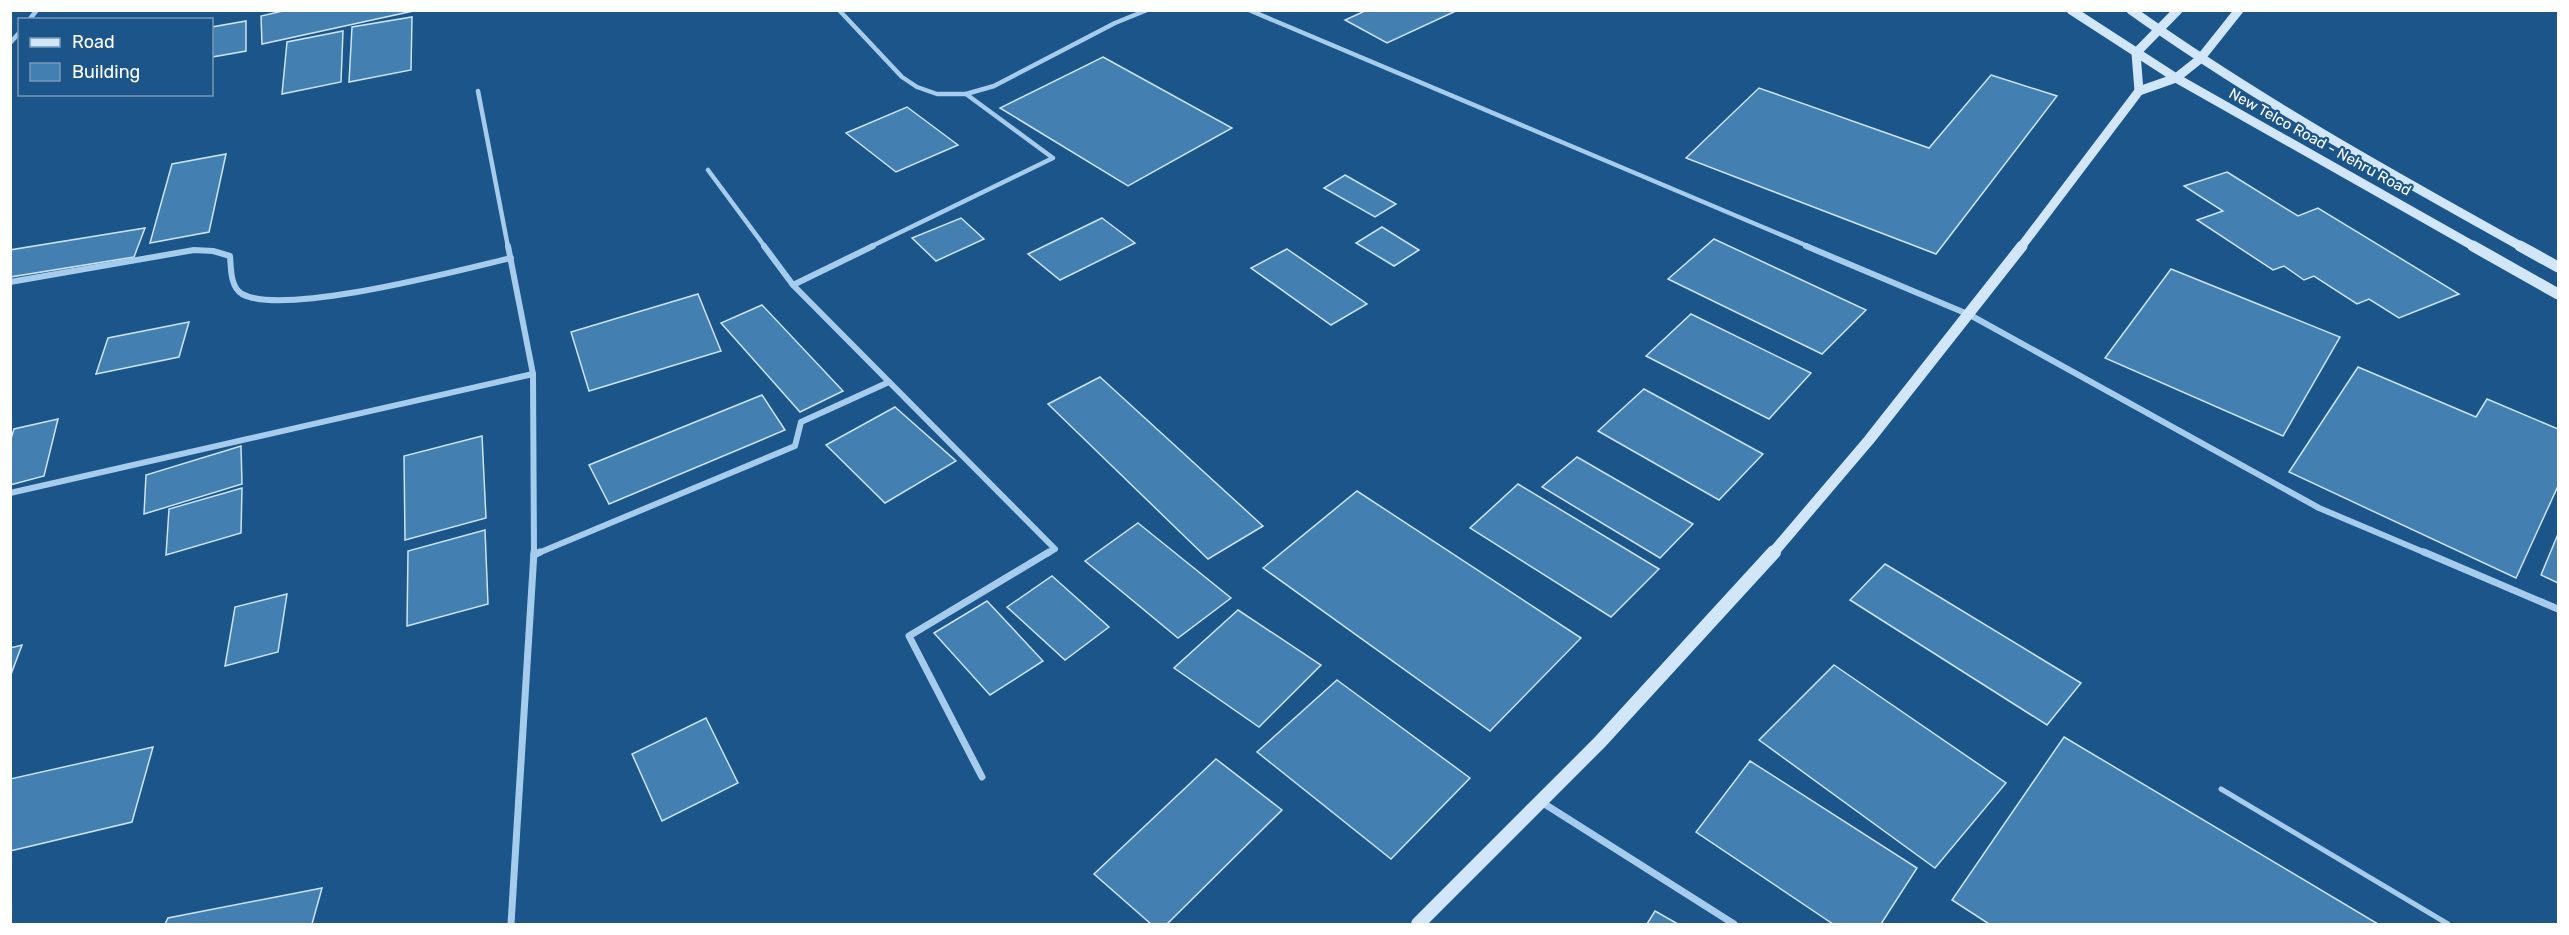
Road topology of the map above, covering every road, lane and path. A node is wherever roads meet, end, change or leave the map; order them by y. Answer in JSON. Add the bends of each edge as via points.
{"nodes":[{"id":1,"x":838,"y":10,"type":"edge"},
{"id":2,"x":1147,"y":10,"type":"edge"},
{"id":3,"x":1249,"y":10,"type":"edge"},
{"id":4,"x":2071,"y":10,"type":"edge"},
{"id":5,"x":2131,"y":10,"type":"edge"},
{"id":6,"x":2178,"y":10,"type":"edge"},
{"id":7,"x":2239,"y":10,"type":"edge"},
{"id":8,"x":2160,"y":28,"type":"junction"},
{"id":9,"x":2136,"y":53,"type":"junction"},
{"id":10,"x":2200,"y":59,"type":"junction"},
{"id":11,"x":2176,"y":78,"type":"junction"},
{"id":12,"x":478,"y":91,"type":"dead end"},
{"id":13,"x":2139,"y":91,"type":"junction"},
{"id":14,"x":966,"y":94,"type":"junction"},
{"id":15,"x":708,"y":170,"type":"dead end"},
{"id":16,"x":511,"y":258,"type":"junction"},
{"id":17,"x":2559,"y":267,"type":"edge"},
{"id":18,"x":10,"y":282,"type":"edge"},
{"id":19,"x":793,"y":285,"type":"junction"},
{"id":20,"x":2559,"y":294,"type":"edge"},
{"id":21,"x":1970,"y":315,"type":"junction"},
{"id":22,"x":533,"y":374,"type":"junction"},
{"id":23,"x":889,"y":382,"type":"junction"},
{"id":24,"x":10,"y":493,"type":"edge"},
{"id":25,"x":534,"y":555,"type":"junction"},
{"id":26,"x":2559,"y":609,"type":"edge"},
{"id":27,"x":982,"y":777,"type":"dead end"},
{"id":28,"x":2221,"y":789,"type":"dead end"},
{"id":29,"x":1543,"y":803,"type":"junction"},
{"id":30,"x":511,"y":924,"type":"edge"},
{"id":31,"x":1418,"y":924,"type":"edge"},
{"id":32,"x":1734,"y":924,"type":"edge"},
{"id":33,"x":2448,"y":924,"type":"edge"}],
"edges":[{"from":1,"to":14,"type":"street","via":[[902,77],[917,87],[937,94]]},
{"from":2,"to":14,"type":"street","via":[[994,86]]},
{"from":3,"to":21,"type":"street"},
{"from":4,"to":9,"type":"street","name":"New Telco Road - Nehru Road"},
{"from":5,"to":8,"type":"street","name":"New Telco Road - Nehru Road"},
{"from":6,"to":8,"type":"street"},
{"from":7,"to":10,"type":"street"},
{"from":8,"to":9,"type":"street"},
{"from":8,"to":10,"type":"street","name":"New Telco Road - Nehru Road"},
{"from":9,"to":11,"type":"street","name":"New Telco Road - Nehru Road"},
{"from":9,"to":13,"type":"street"},
{"from":10,"to":11,"type":"street"},
{"from":10,"to":17,"type":"street","name":"New Telco Road - Nehru Road","via":[[2328,139]]},
{"from":11,"to":13,"type":"street"},
{"from":11,"to":20,"type":"street","name":"New Telco Road - Nehru Road"},
{"from":12,"to":16,"type":"street"},
{"from":13,"to":21,"type":"street"},
{"from":14,"to":19,"type":"street","via":[[1053,158]]},
{"from":15,"to":19,"type":"street"},
{"from":16,"to":18,"type":"street","via":[[338,296],[297,300],[242,295],[234,285],[230,256],[213,251],[194,250]]},
{"from":16,"to":22,"type":"street"},
{"from":19,"to":23,"type":"street"},
{"from":21,"to":26,"type":"street","via":[[2319,508]]},
{"from":21,"to":29,"type":"street","via":[[1774,552]]},
{"from":22,"to":24,"type":"street"},
{"from":22,"to":25,"type":"street"},
{"from":23,"to":25,"type":"street","via":[[801,422],[795,446]]},
{"from":23,"to":27,"type":"street","via":[[1055,549],[909,636]]},
{"from":25,"to":30,"type":"street"},
{"from":28,"to":33,"type":"lane"},
{"from":29,"to":31,"type":"street"},
{"from":29,"to":32,"type":"street"}]}
